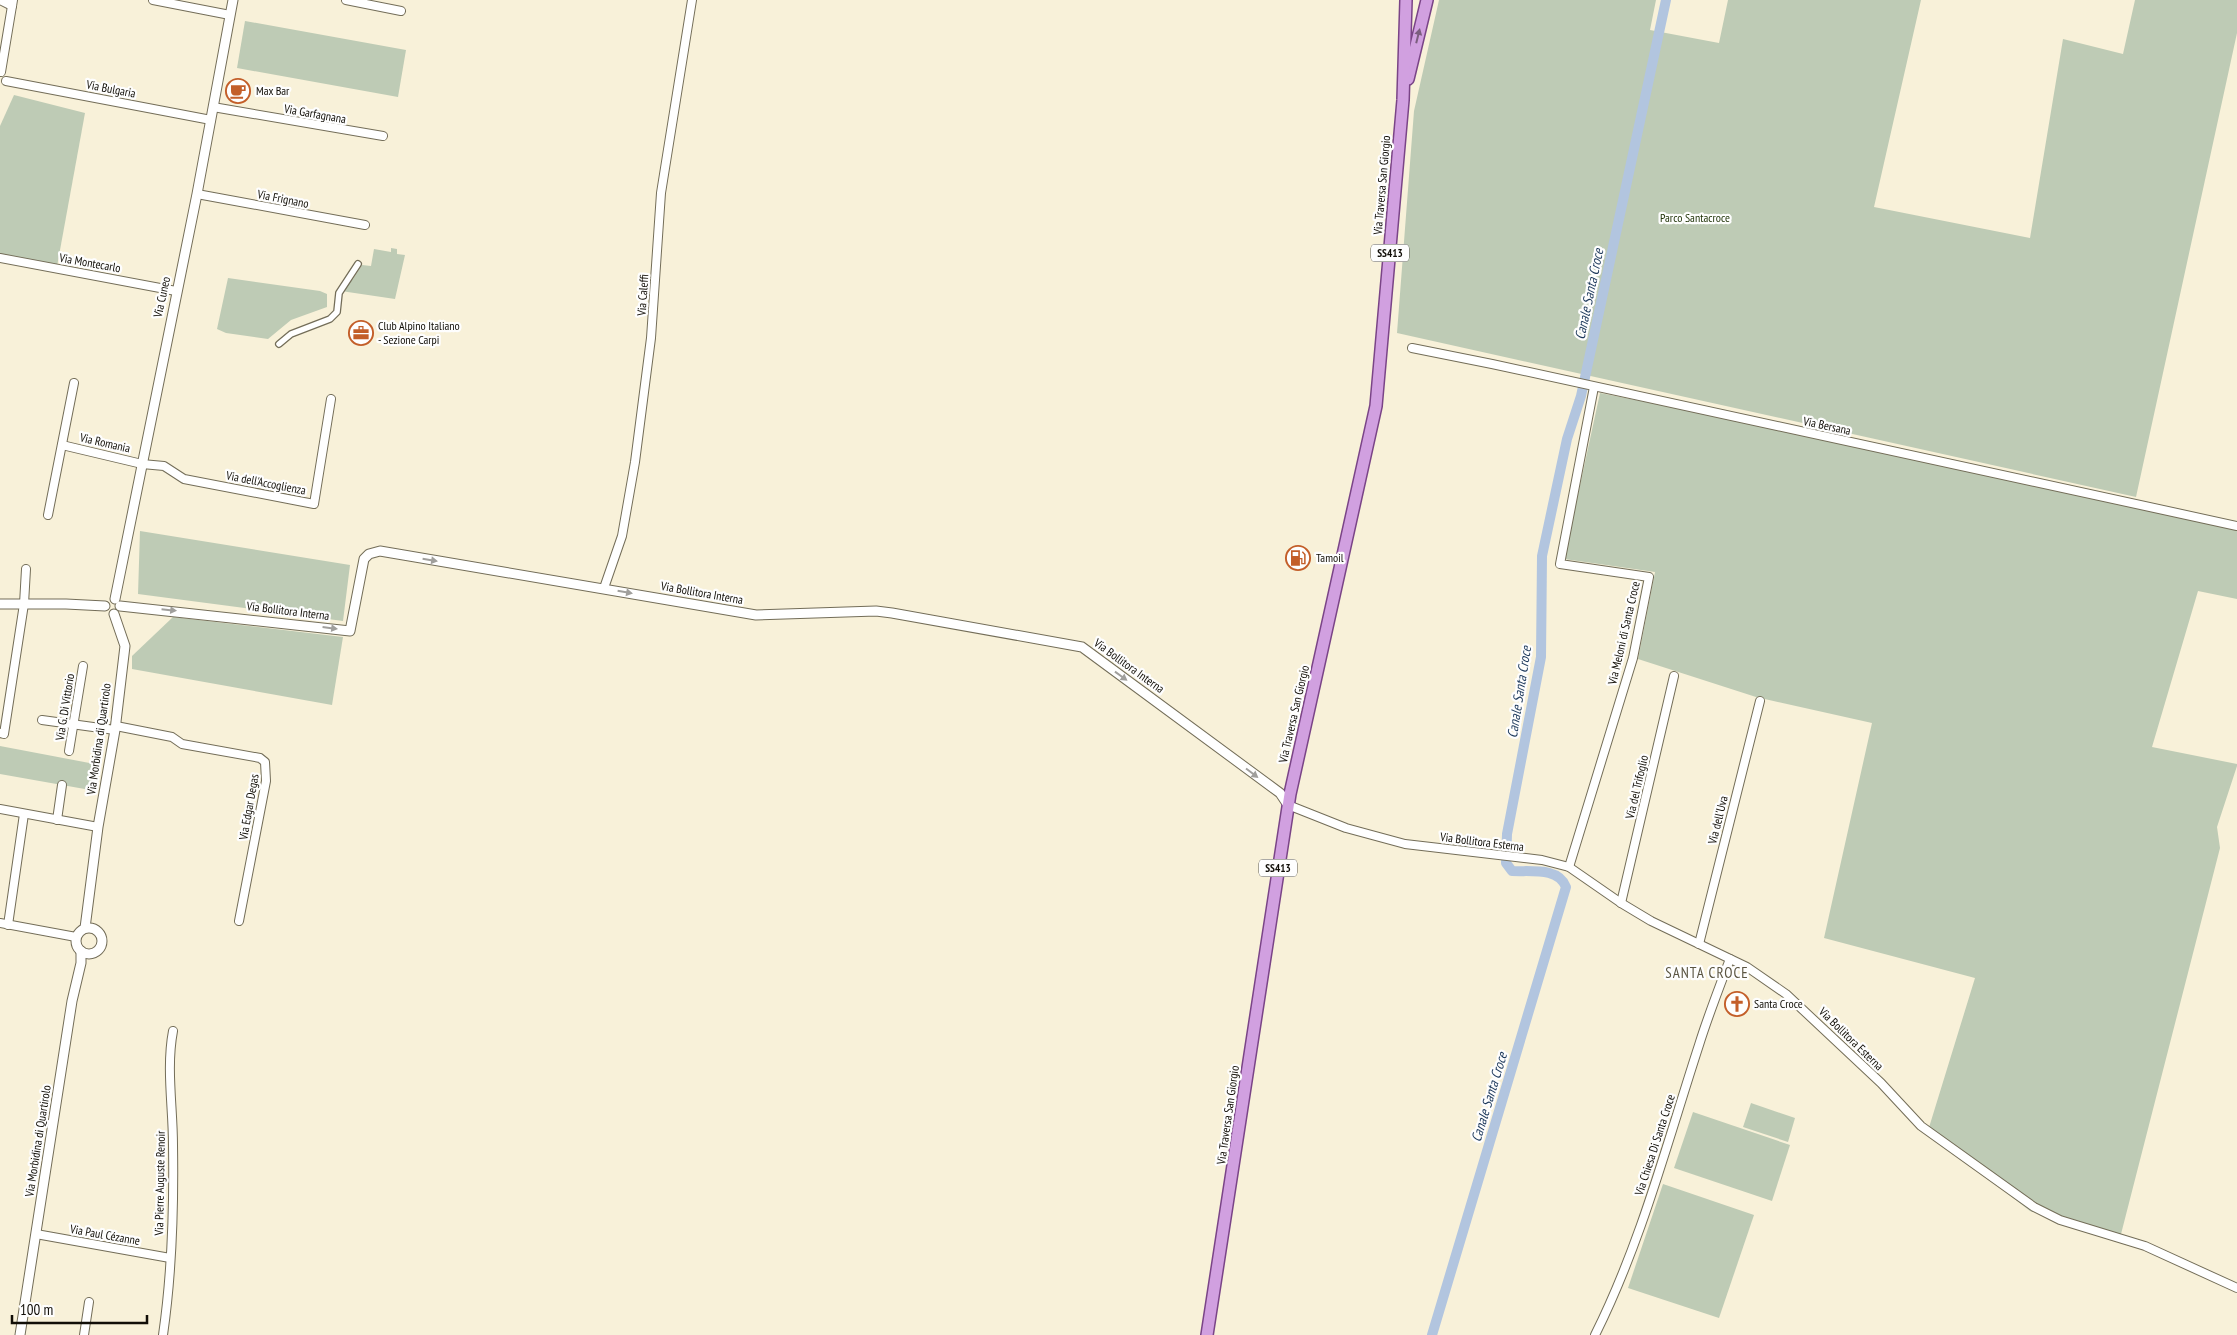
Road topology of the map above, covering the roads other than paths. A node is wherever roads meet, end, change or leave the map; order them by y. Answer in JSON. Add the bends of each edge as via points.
{"nodes":[{"id":1,"x":0,"y":0,"type":"edge"},
{"id":2,"x":153,"y":0,"type":"edge"},
{"id":3,"x":233,"y":0,"type":"edge"},
{"id":4,"x":346,"y":0,"type":"edge"},
{"id":5,"x":692,"y":0,"type":"edge"},
{"id":6,"x":1406,"y":0,"type":"edge"},
{"id":7,"x":1427,"y":0,"type":"edge"},
{"id":8,"x":13,"y":3,"type":"edge"},
{"id":9,"x":401,"y":11,"type":"dead end"},
{"id":10,"x":230,"y":16,"type":"junction"},
{"id":11,"x":1,"y":72,"type":"edge"},
{"id":12,"x":3,"y":83,"type":"edge"},
{"id":13,"x":1403,"y":100,"type":"junction"},
{"id":14,"x":213,"y":107,"type":"junction"},
{"id":15,"x":211,"y":120,"type":"junction"},
{"id":16,"x":383,"y":136,"type":"dead end"},
{"id":17,"x":197,"y":194,"type":"junction"},
{"id":18,"x":365,"y":225,"type":"dead end"},
{"id":19,"x":0,"y":258,"type":"edge"},
{"id":20,"x":358,"y":264,"type":"dead end"},
{"id":21,"x":176,"y":291,"type":"junction"},
{"id":22,"x":279,"y":344,"type":"dead end"},
{"id":23,"x":1412,"y":348,"type":"dead end"},
{"id":24,"x":74,"y":383,"type":"dead end"},
{"id":25,"x":1592,"y":386,"type":"junction"},
{"id":26,"x":331,"y":399,"type":"dead end"},
{"id":27,"x":62,"y":445,"type":"junction"},
{"id":28,"x":142,"y":464,"type":"junction"},
{"id":29,"x":48,"y":515,"type":"dead end"},
{"id":30,"x":2237,"y":526,"type":"edge"},
{"id":31,"x":26,"y":569,"type":"dead end"},
{"id":32,"x":604,"y":588,"type":"junction"},
{"id":33,"x":118,"y":602,"type":"junction"},
{"id":34,"x":0,"y":604,"type":"edge"},
{"id":35,"x":24,"y":604,"type":"junction"},
{"id":36,"x":105,"y":606,"type":"junction"},
{"id":37,"x":114,"y":614,"type":"junction"},
{"id":38,"x":83,"y":666,"type":"dead end"},
{"id":39,"x":1674,"y":676,"type":"dead end"},
{"id":40,"x":1760,"y":701,"type":"dead end"},
{"id":41,"x":42,"y":720,"type":"dead end"},
{"id":42,"x":73,"y":725,"type":"junction"},
{"id":43,"x":115,"y":728,"type":"junction"},
{"id":44,"x":0,"y":733,"type":"edge"},
{"id":45,"x":69,"y":751,"type":"dead end"},
{"id":46,"x":62,"y":785,"type":"dead end"},
{"id":47,"x":1288,"y":805,"type":"junction"},
{"id":48,"x":0,"y":809,"type":"edge"},
{"id":49,"x":24,"y":814,"type":"junction"},
{"id":50,"x":57,"y":820,"type":"junction"},
{"id":51,"x":98,"y":827,"type":"junction"},
{"id":52,"x":1569,"y":867,"type":"junction"},
{"id":53,"x":89,"y":896,"type":"junction"},
{"id":54,"x":1621,"y":903,"type":"junction"},
{"id":55,"x":239,"y":921,"type":"dead end"},
{"id":56,"x":4,"y":924,"type":"edge"},
{"id":57,"x":85,"y":928,"type":"junction"},
{"id":58,"x":98,"y":931,"type":"junction"},
{"id":59,"x":76,"y":937,"type":"junction"},
{"id":60,"x":1698,"y":944,"type":"junction"},
{"id":61,"x":81,"y":951,"type":"junction"},
{"id":62,"x":94,"y":953,"type":"junction"},
{"id":63,"x":1730,"y":959,"type":"junction"},
{"id":64,"x":76,"y":979,"type":"junction"},
{"id":65,"x":173,"y":1031,"type":"dead end"},
{"id":66,"x":36,"y":1234,"type":"junction"},
{"id":67,"x":170,"y":1258,"type":"junction"},
{"id":68,"x":2237,"y":1288,"type":"edge"},
{"id":69,"x":89,"y":1302,"type":"dead end"},
{"id":70,"x":20,"y":1335,"type":"edge"},
{"id":71,"x":84,"y":1335,"type":"edge"},
{"id":72,"x":163,"y":1335,"type":"edge"},
{"id":73,"x":1207,"y":1335,"type":"edge"},
{"id":74,"x":1595,"y":1335,"type":"edge"}],
"edges":[{"from":1,"to":8,"type":"street"},
{"from":2,"to":10,"type":"street"},
{"from":3,"to":10,"type":"street","name":"Via Cuneo"},
{"from":4,"to":9,"type":"street"},
{"from":5,"to":32,"type":"street","name":"Via Caleffi","via":[[661,193],[651,338],[635,462],[622,536]]},
{"from":6,"to":13,"type":"main road","name":"Via Traversa San Giorgio","number":"SS413"},
{"from":13,"to":7,"type":"main road","name":"Via Traversa San Giorgio","number":"SS413","one_way":true},
{"from":8,"to":11,"type":"street"},
{"from":10,"to":14,"type":"street","name":"Via Cuneo"},
{"from":11,"to":12,"type":"street","via":[[6,76]]},
{"from":12,"to":15,"type":"street","name":"Via Bulgaria"},
{"from":13,"to":47,"type":"main road","name":"Via Traversa San Giorgio","number":"SS413","via":[[1376,406]]},
{"from":14,"to":15,"type":"street","name":"Via Cuneo"},
{"from":14,"to":16,"type":"street","name":"Via Garfagnana"},
{"from":15,"to":17,"type":"street","name":"Via Cuneo"},
{"from":17,"to":18,"type":"street","name":"Via Frignano"},
{"from":17,"to":21,"type":"street","name":"Via Cuneo"},
{"from":19,"to":21,"type":"street","name":"Via Montecarlo"},
{"from":20,"to":22,"type":"street","via":[[339,293],[337,312],[330,319],[291,334]]},
{"from":21,"to":28,"type":"street","name":"Via Cuneo"},
{"from":23,"to":25,"type":"street","name":"Via Bersana"},
{"from":24,"to":27,"type":"street","name":"Via Romania"},
{"from":25,"to":30,"type":"street","name":"Via Bersana"},
{"from":25,"to":52,"type":"street","name":"Via Meloni di Santa Croce","via":[[1560,564],[1649,577],[1633,658]]},
{"from":26,"to":28,"type":"street","name":"Via dell'Accoglienza","via":[[314,504],[184,479],[164,466]]},
{"from":27,"to":28,"type":"street","name":"Via Romania"},
{"from":27,"to":29,"type":"street","name":"Via Romania"},
{"from":28,"to":33,"type":"street","name":"Via Cuneo"},
{"from":31,"to":35,"type":"street"},
{"from":33,"to":32,"type":"street","name":"Via Bollitora Interna","one_way":true,"via":[[350,631],[364,559],[380,551]]},
{"from":32,"to":47,"type":"street","name":"Via Bollitora Interna","one_way":true,"via":[[756,616],[876,611],[1082,647],[1280,793]]},
{"from":33,"to":36,"type":"street","via":[[108,601]]},
{"from":33,"to":37,"type":"street","via":[[118,612]]},
{"from":34,"to":35,"type":"street"},
{"from":35,"to":36,"type":"street"},
{"from":35,"to":44,"type":"street","via":[[4,734]]},
{"from":36,"to":37,"type":"street"},
{"from":37,"to":43,"type":"street","name":"Via Morbidina di Quartirolo","via":[[125,646]]},
{"from":38,"to":42,"type":"street","name":"Via G. Di Vittorio"},
{"from":39,"to":54,"type":"street","name":"Via del Trifoglio"},
{"from":40,"to":60,"type":"street","name":"Via dell'Uva"},
{"from":41,"to":42,"type":"street"},
{"from":42,"to":43,"type":"street"},
{"from":42,"to":45,"type":"street","name":"Via G. Di Vittorio"},
{"from":43,"to":51,"type":"street","name":"Via Morbidina di Quartirolo"},
{"from":43,"to":55,"type":"street","name":"Via Edgar Degas","via":[[172,737],[182,744],[260,758],[265,762],[266,781]]},
{"from":46,"to":50,"type":"street"},
{"from":47,"to":52,"type":"street","name":"Via Bollitora Esterna","via":[[1346,828],[1405,844],[1556,862]]},
{"from":47,"to":73,"type":"main road","name":"Via Traversa San Giorgio","number":"SS413"},
{"from":48,"to":49,"type":"street"},
{"from":49,"to":50,"type":"street"},
{"from":49,"to":56,"type":"street"},
{"from":50,"to":51,"type":"street"},
{"from":51,"to":53,"type":"street","name":"Via Morbidina di Quartirolo"},
{"from":52,"to":54,"type":"street","name":"Via Bollitora Esterna"},
{"from":53,"to":57,"type":"street","name":"Via Morbidina di Quartirolo"},
{"from":53,"to":58,"type":"street"},
{"from":54,"to":60,"type":"street","name":"Via Bollitora Esterna"},
{"from":56,"to":59,"type":"street"},
{"from":57,"to":58,"type":"street"},
{"from":57,"to":59,"type":"street"},
{"from":58,"to":62,"type":"street","via":[[102,943]]},
{"from":59,"to":61,"type":"street","name":"Via Morbidina di Quartirolo"},
{"from":60,"to":63,"type":"street","name":"Via Bollitora Esterna"},
{"from":61,"to":62,"type":"street"},
{"from":61,"to":64,"type":"street","name":"Via Morbidina di Quartirolo"},
{"from":62,"to":64,"type":"street"},
{"from":63,"to":68,"type":"street","name":"Via Bollitora Esterna","via":[[1786,994],[1881,1083],[1921,1126],[2034,1207],[2060,1220],[2145,1246]]},
{"from":63,"to":74,"type":"street","name":"Via Chiesa Di Santa Croce","via":[[1641,1226]]},
{"from":64,"to":66,"type":"street","name":"Via Morbidina di Quartirolo"},
{"from":65,"to":67,"type":"street","name":"Via Pierre Auguste Renoir","via":[[170,1049],[173,1144]]},
{"from":66,"to":67,"type":"street","name":"Via Paul Cézanne"},
{"from":66,"to":70,"type":"street","name":"Via Morbidina di Quartirolo"},
{"from":67,"to":72,"type":"street","name":"Via Pierre Auguste Renoir"},
{"from":69,"to":71,"type":"street"}]}
